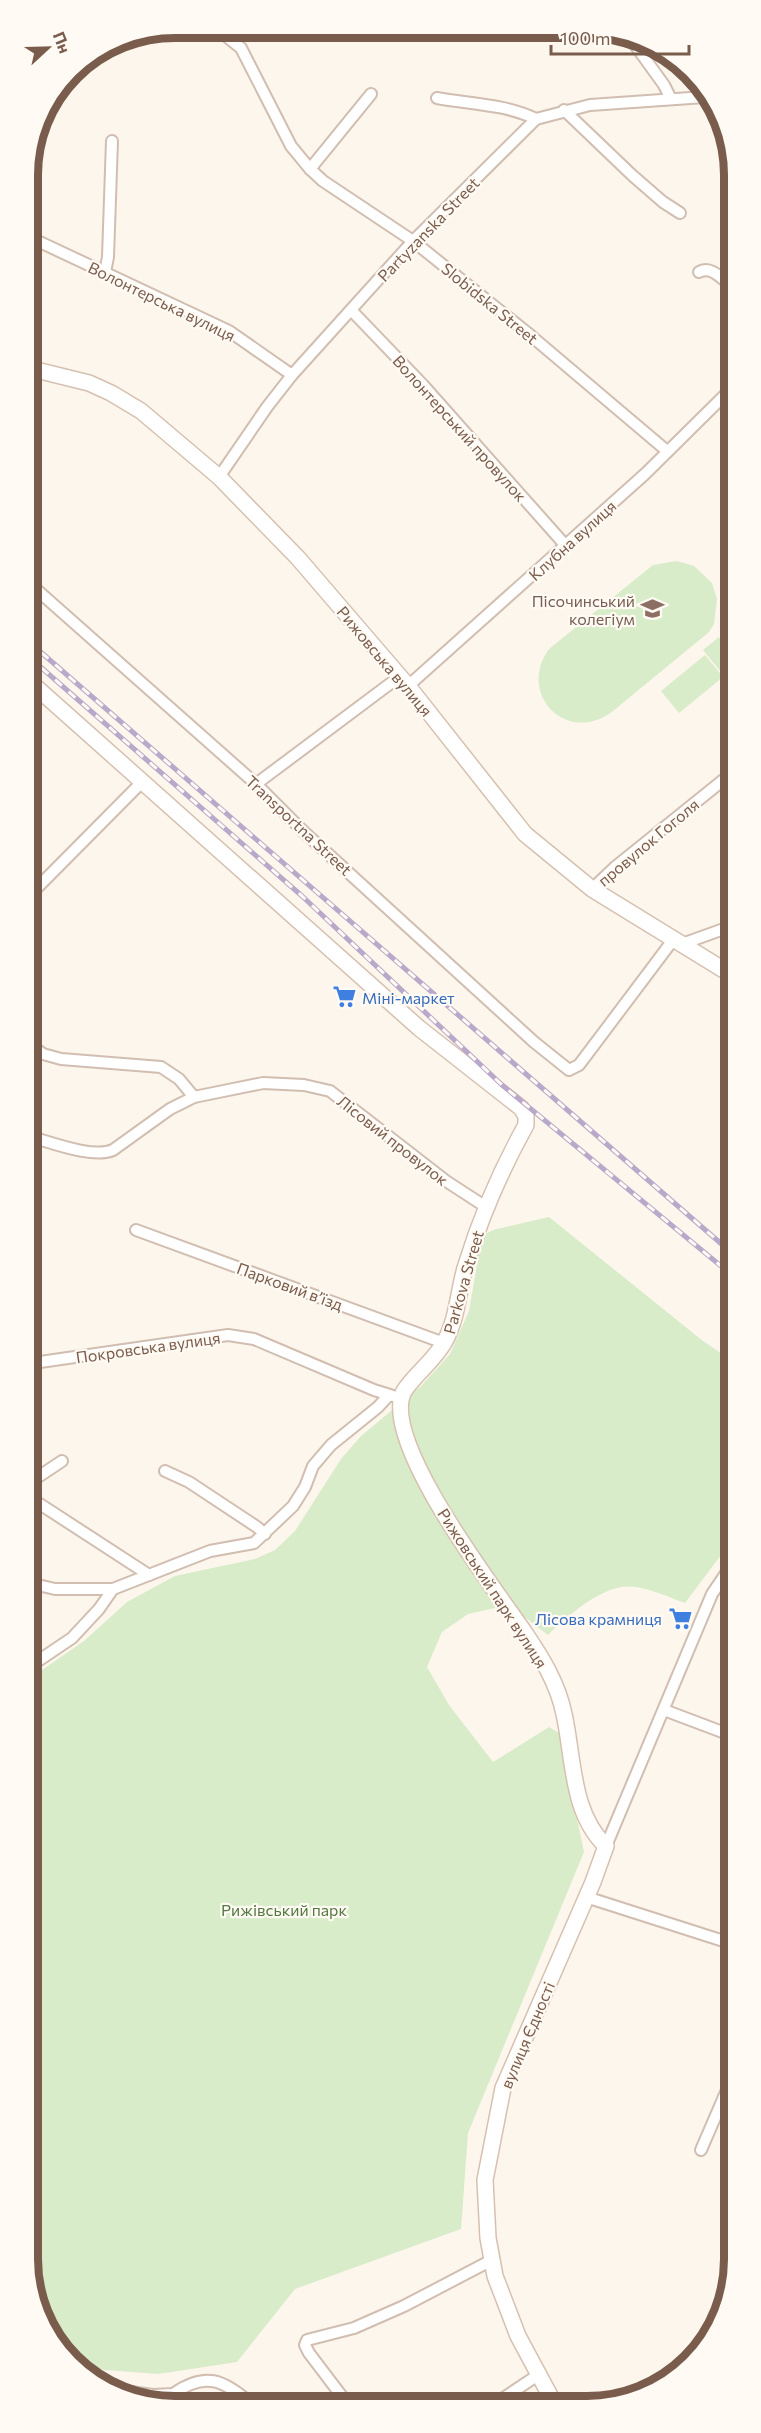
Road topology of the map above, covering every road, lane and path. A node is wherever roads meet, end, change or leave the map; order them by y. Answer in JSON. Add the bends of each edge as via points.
{"nodes":[{"id":1,"x":228,"y":38,"type":"edge"},
{"id":2,"x":637,"y":48,"type":"edge"},
{"id":3,"x":371,"y":94,"type":"dead end"},
{"id":4,"x":699,"y":97,"type":"edge"},
{"id":5,"x":437,"y":98,"type":"dead end"},
{"id":6,"x":671,"y":99,"type":"junction"},
{"id":7,"x":564,"y":110,"type":"junction"},
{"id":8,"x":536,"y":119,"type":"junction"},
{"id":9,"x":112,"y":141,"type":"dead end"},
{"id":10,"x":310,"y":170,"type":"junction"},
{"id":11,"x":680,"y":213,"type":"dead end"},
{"id":12,"x":38,"y":241,"type":"edge"},
{"id":13,"x":413,"y":241,"type":"junction"},
{"id":14,"x":105,"y":272,"type":"junction"},
{"id":15,"x":699,"y":272,"type":"dead end"},
{"id":16,"x":724,"y":281,"type":"edge"},
{"id":17,"x":352,"y":311,"type":"junction"},
{"id":18,"x":38,"y":370,"type":"edge"},
{"id":19,"x":292,"y":375,"type":"junction"},
{"id":20,"x":724,"y":396,"type":"edge"},
{"id":21,"x":667,"y":451,"type":"junction"},
{"id":22,"x":219,"y":477,"type":"junction"},
{"id":23,"x":566,"y":546,"type":"junction"},
{"id":24,"x":38,"y":591,"type":"edge"},
{"id":25,"x":403,"y":681,"type":"junction"},
{"id":26,"x":38,"y":689,"type":"edge"},
{"id":27,"x":724,"y":780,"type":"edge"},
{"id":28,"x":141,"y":783,"type":"junction"},
{"id":29,"x":256,"y":784,"type":"junction"},
{"id":30,"x":38,"y":887,"type":"edge"},
{"id":31,"x":592,"y":889,"type":"junction"},
{"id":32,"x":724,"y":928,"type":"edge"},
{"id":33,"x":677,"y":942,"type":"junction"},
{"id":34,"x":724,"y":970,"type":"edge"},
{"id":35,"x":38,"y":1050,"type":"edge"},
{"id":36,"x":195,"y":1096,"type":"junction"},
{"id":37,"x":38,"y":1138,"type":"edge"},
{"id":38,"x":486,"y":1207,"type":"junction"},
{"id":39,"x":136,"y":1230,"type":"dead end"},
{"id":40,"x":444,"y":1343,"type":"junction"},
{"id":41,"x":38,"y":1362,"type":"edge"},
{"id":42,"x":395,"y":1396,"type":"junction"},
{"id":43,"x":62,"y":1461,"type":"dead end"},
{"id":44,"x":165,"y":1471,"type":"dead end"},
{"id":45,"x":38,"y":1477,"type":"edge"},
{"id":46,"x":38,"y":1503,"type":"edge"},
{"id":47,"x":265,"y":1534,"type":"junction"},
{"id":48,"x":149,"y":1575,"type":"junction"},
{"id":49,"x":723,"y":1577,"type":"edge"},
{"id":50,"x":38,"y":1585,"type":"edge"},
{"id":51,"x":113,"y":1589,"type":"junction"},
{"id":52,"x":38,"y":1661,"type":"edge"},
{"id":53,"x":664,"y":1710,"type":"junction"},
{"id":54,"x":723,"y":1732,"type":"edge"},
{"id":55,"x":606,"y":1846,"type":"junction"},
{"id":56,"x":586,"y":1897,"type":"junction"},
{"id":57,"x":723,"y":1941,"type":"edge"},
{"id":58,"x":723,"y":2100,"type":"edge"},
{"id":59,"x":701,"y":2150,"type":"dead end"},
{"id":60,"x":492,"y":2260,"type":"junction"},
{"id":61,"x":538,"y":2375,"type":"junction"},
{"id":62,"x":176,"y":2396,"type":"edge"},
{"id":63,"x":242,"y":2396,"type":"edge"},
{"id":64,"x":342,"y":2396,"type":"edge"},
{"id":65,"x":506,"y":2396,"type":"edge"},
{"id":66,"x":550,"y":2396,"type":"edge"}],
"edges":[{"from":1,"to":10,"type":"street","name":"Slobidska Street","via":[[241,48],[291,146]]},
{"from":2,"to":6,"type":"street"},
{"from":3,"to":10,"type":"street"},
{"from":4,"to":6,"type":"street","name":"Partyzanska Street"},
{"from":5,"to":8,"type":"street","via":[[495,106]]},
{"from":6,"to":7,"type":"street","name":"Partyzanska Street"},
{"from":7,"to":8,"type":"street","name":"Partyzanska Street"},
{"from":7,"to":11,"type":"street","via":[[633,176]]},
{"from":8,"to":13,"type":"street","name":"Partyzanska Street"},
{"from":9,"to":14,"type":"street"},
{"from":10,"to":13,"type":"street","name":"Slobidska Street"},
{"from":12,"to":14,"type":"street","name":"Волонтерська вулиця"},
{"from":13,"to":17,"type":"street","name":"Partyzanska Street"},
{"from":13,"to":21,"type":"street","name":"Slobidska Street"},
{"from":14,"to":19,"type":"street","name":"Волонтерська вулиця","via":[[229,331]]},
{"from":15,"to":16,"type":"street","via":[[709,269]]},
{"from":17,"to":19,"type":"street","name":"Partyzanska Street"},
{"from":17,"to":23,"type":"street","name":"Волонтерський провулок"},
{"from":18,"to":22,"type":"street","name":"Рижовська вулиця","via":[[89,383],[111,393],[141,411]]},
{"from":19,"to":22,"type":"street","name":"Partyzanska Street"},
{"from":20,"to":21,"type":"street","name":"Клубна вулиця"},
{"from":21,"to":23,"type":"street","name":"Клубна вулиця"},
{"from":22,"to":25,"type":"street","name":"Рижовська вулиця","via":[[298,558]]},
{"from":23,"to":25,"type":"street","name":"Клубна вулиця"},
{"from":24,"to":29,"type":"street","name":"Transportna Street"},
{"from":25,"to":29,"type":"street","name":"Клубна вулиця"},
{"from":25,"to":31,"type":"street","name":"Рижовська вулиця","via":[[525,834]]},
{"from":26,"to":28,"type":"street"},
{"from":27,"to":31,"type":"street","name":"провулок Гоголя"},
{"from":28,"to":30,"type":"street"},
{"from":28,"to":38,"type":"street","name":"Parkova Street","via":[[419,1028],[521,1108],[526,1125]]},
{"from":29,"to":33,"type":"street","name":"Transportna Street","via":[[569,1070],[579,1065]]},
{"from":31,"to":33,"type":"street","name":"Рижовська вулиця"},
{"from":32,"to":33,"type":"street"},
{"from":33,"to":34,"type":"street","name":"Рижовська вулиця"},
{"from":35,"to":36,"type":"street","via":[[61,1059],[161,1067]]},
{"from":36,"to":37,"type":"street","name":"Лісовий провулок","via":[[105,1153]]},
{"from":36,"to":38,"type":"street","name":"Лісовий провулок","via":[[263,1083],[330,1091],[446,1181]]},
{"from":38,"to":40,"type":"street","name":"Parkova Street","via":[[463,1273],[453,1326]]},
{"from":39,"to":40,"type":"street","name":"Парковий в’їзд"},
{"from":40,"to":42,"type":"street","name":"Parkova Street"},
{"from":41,"to":42,"type":"street","name":"Покровська вулиця","via":[[228,1335],[254,1340]]},
{"from":42,"to":47,"type":"street","name":"Parkova Street","via":[[331,1445],[313,1466],[293,1506]]},
{"from":42,"to":55,"type":"street","name":"Рижовський парк вулиця","via":[[401,1424],[432,1495],[534,1646],[554,1683],[565,1716],[587,1822]]},
{"from":43,"to":45,"type":"street"},
{"from":44,"to":47,"type":"street","via":[[189,1482]]},
{"from":46,"to":48,"type":"street"},
{"from":47,"to":48,"type":"street","name":"Parkova Street","via":[[254,1544],[210,1551]]},
{"from":48,"to":51,"type":"street","name":"Parkova Street"},
{"from":49,"to":53,"type":"street","name":"вулиця Єдності","via":[[712,1594]]},
{"from":50,"to":51,"type":"street","via":[[55,1589]]},
{"from":51,"to":52,"type":"street","via":[[72,1638]]},
{"from":53,"to":54,"type":"street"},
{"from":53,"to":55,"type":"street","name":"вулиця Єдності"},
{"from":55,"to":56,"type":"street","name":"вулиця Єдності"},
{"from":56,"to":57,"type":"street"},
{"from":56,"to":60,"type":"street","name":"вулиця Єдності","via":[[503,2088],[485,2180]]},
{"from":58,"to":59,"type":"street"},
{"from":60,"to":61,"type":"street","name":"вулиця Єдності","via":[[503,2303]]},
{"from":60,"to":64,"type":"street","via":[[354,2328],[307,2340],[305,2345]]},
{"from":61,"to":65,"type":"street"},
{"from":61,"to":66,"type":"street","name":"вулиця Єдності"},
{"from":62,"to":63,"type":"street","via":[[185,2386],[216,2380]]}]}
